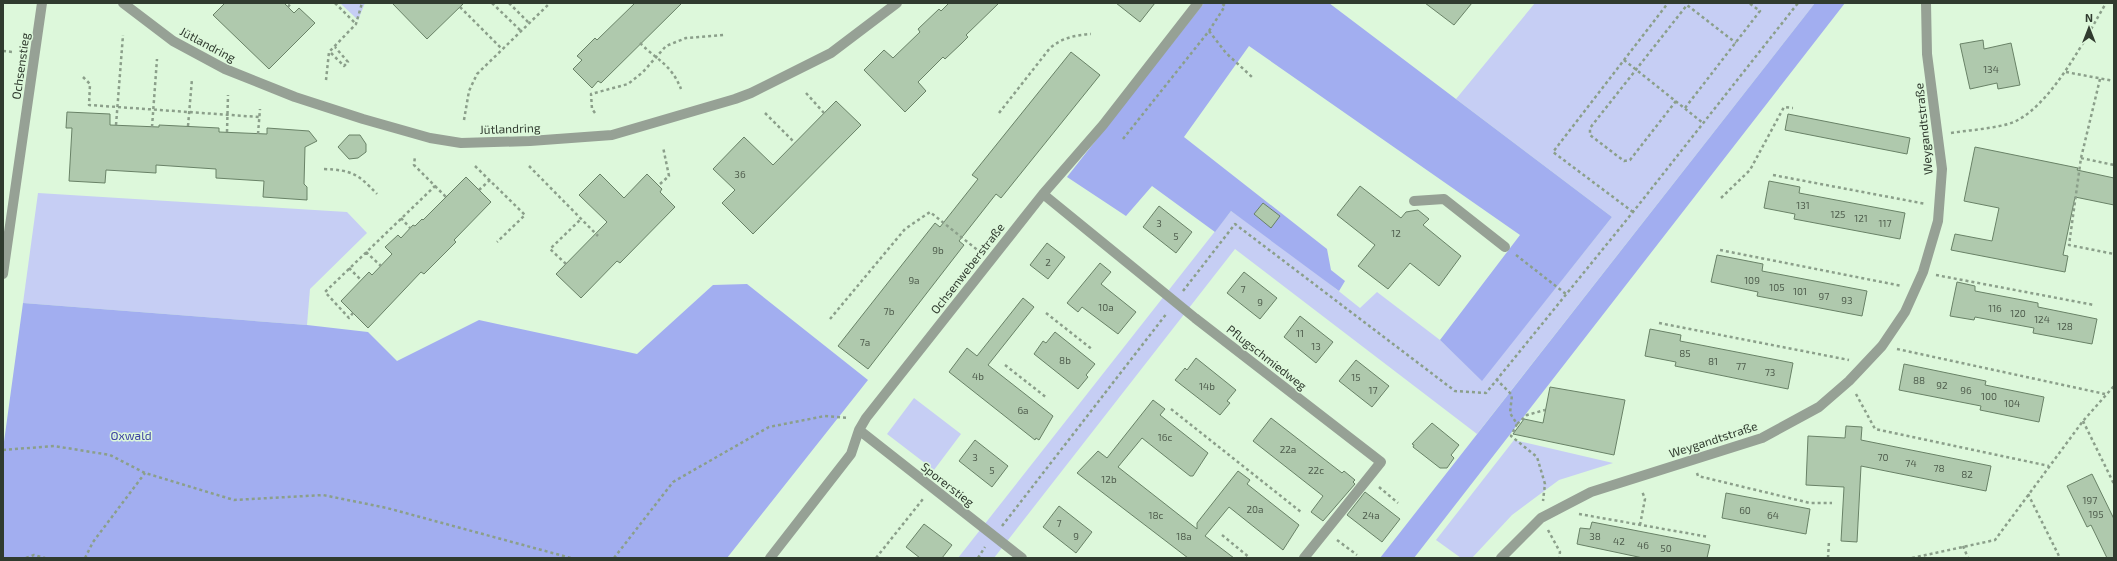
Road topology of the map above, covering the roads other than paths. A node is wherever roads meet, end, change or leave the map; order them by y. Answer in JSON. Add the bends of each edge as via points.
{"nodes":[{"id":1,"x":42,"y":3,"type":"edge"},
{"id":2,"x":122,"y":3,"type":"edge"},
{"id":3,"x":897,"y":3,"type":"edge"},
{"id":4,"x":1198,"y":3,"type":"edge"},
{"id":5,"x":1926,"y":3,"type":"edge"},
{"id":6,"x":1043,"y":194,"type":"junction"},
{"id":7,"x":1414,"y":202,"type":"dead end"},
{"id":8,"x":1505,"y":247,"type":"road end"},
{"id":9,"x":3,"y":274,"type":"edge"},
{"id":10,"x":859,"y":430,"type":"junction"},
{"id":11,"x":770,"y":558,"type":"edge"},
{"id":12,"x":1022,"y":558,"type":"edge"},
{"id":13,"x":1304,"y":558,"type":"edge"},
{"id":14,"x":1501,"y":558,"type":"edge"}],
"edges":[{"from":1,"to":9,"type":"street","name":"Ochsenstieg"},
{"from":2,"to":3,"type":"street","name":"Jütlandring","via":[[173,41],[254,82],[376,123],[430,138],[461,143],[612,135],[735,99],[832,53]]},
{"from":4,"to":6,"type":"street","name":"Ochsenweberstraße","via":[[1103,125]]},
{"from":5,"to":14,"type":"street","name":"Weygandtstraße","via":[[1927,54],[1942,169],[1938,221],[1916,288],[1905,312],[1882,346],[1849,381],[1819,407],[1762,438],[1590,492],[1541,518]]},
{"from":6,"to":10,"type":"street","name":"Ochsenweberstraße"},
{"from":6,"to":13,"type":"street","name":"Pflugschmiedweg","via":[[1175,302],[1381,462]]},
{"from":7,"to":8,"type":"street","via":[[1444,199]]},
{"from":10,"to":11,"type":"street","name":"Ochsenweberstraße","via":[[851,454]]},
{"from":10,"to":12,"type":"street","name":"Sporerstieg"}]}
